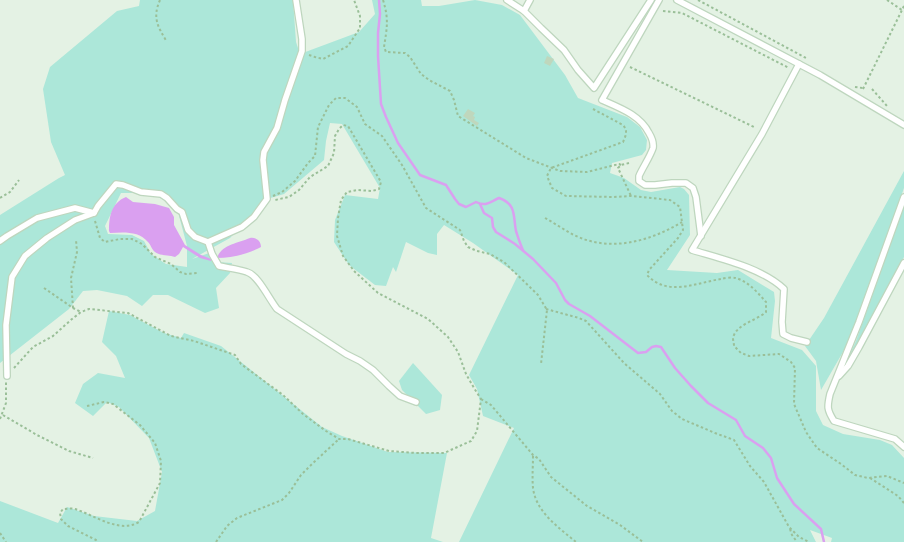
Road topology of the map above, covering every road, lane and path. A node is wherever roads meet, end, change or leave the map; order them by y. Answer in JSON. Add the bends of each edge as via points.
{"nodes":[{"id":1,"x":160,"y":0,"type":"edge"},
{"id":2,"x":296,"y":0,"type":"edge"},
{"id":3,"x":354,"y":0,"type":"edge"},
{"id":4,"x":383,"y":0,"type":"edge"},
{"id":5,"x":507,"y":0,"type":"edge"},
{"id":6,"x":530,"y":0,"type":"edge"},
{"id":7,"x":651,"y":0,"type":"edge"},
{"id":8,"x":659,"y":0,"type":"edge"},
{"id":9,"x":677,"y":0,"type":"edge"},
{"id":10,"x":698,"y":0,"type":"edge"},
{"id":11,"x":887,"y":0,"type":"edge"},
{"id":12,"x":904,"y":6,"type":"edge"},
{"id":13,"x":902,"y":10,"type":"junction"},
{"id":14,"x":524,"y":11,"type":"junction"},
{"id":15,"x":663,"y":11,"type":"dead end"},
{"id":16,"x":167,"y":42,"type":"dead end"},
{"id":17,"x":302,"y":52,"type":"junction"},
{"id":18,"x":810,"y":60,"type":"dead end"},
{"id":19,"x":623,"y":64,"type":"junction"},
{"id":20,"x":799,"y":64,"type":"junction"},
{"id":21,"x":795,"y":71,"type":"junction"},
{"id":22,"x":849,"y":83,"type":"dead end"},
{"id":23,"x":863,"y":88,"type":"junction"},
{"id":24,"x":872,"y":89,"type":"dead end"},
{"id":25,"x":858,"y":98,"type":"junction"},
{"id":26,"x":886,"y":106,"type":"dead end"},
{"id":27,"x":593,"y":108,"type":"dead end"},
{"id":28,"x":904,"y":125,"type":"edge"},
{"id":29,"x":764,"y":132,"type":"junction"},
{"id":30,"x":629,"y":162,"type":"dead end"},
{"id":31,"x":622,"y":164,"type":"junction"},
{"id":32,"x":552,"y":168,"type":"junction"},
{"id":33,"x":19,"y":180,"type":"dead end"},
{"id":34,"x":631,"y":196,"type":"junction"},
{"id":35,"x":904,"y":197,"type":"edge"},
{"id":36,"x":0,"y":198,"type":"edge"},
{"id":37,"x":267,"y":199,"type":"junction"},
{"id":38,"x":94,"y":213,"type":"junction"},
{"id":39,"x":545,"y":218,"type":"dead end"},
{"id":40,"x":682,"y":222,"type":"junction"},
{"id":41,"x":701,"y":236,"type":"junction"},
{"id":42,"x":76,"y":240,"type":"dead end"},
{"id":43,"x":0,"y":241,"type":"edge"},
{"id":44,"x":208,"y":242,"type":"junction"},
{"id":45,"x":904,"y":263,"type":"edge"},
{"id":46,"x":197,"y":273,"type":"dead end"},
{"id":47,"x":44,"y":288,"type":"dead end"},
{"id":48,"x":73,"y":308,"type":"junction"},
{"id":49,"x":546,"y":309,"type":"junction"},
{"id":50,"x":82,"y":312,"type":"junction"},
{"id":51,"x":807,"y":342,"type":"dead end"},
{"id":52,"x":541,"y":364,"type":"dead end"},
{"id":53,"x":6,"y":376,"type":"junction"},
{"id":54,"x":836,"y":380,"type":"junction"},
{"id":55,"x":481,"y":399,"type":"junction"},
{"id":56,"x":416,"y":402,"type":"dead end"},
{"id":57,"x":87,"y":406,"type":"dead end"},
{"id":58,"x":2,"y":415,"type":"junction"},
{"id":59,"x":0,"y":419,"type":"edge"},
{"id":60,"x":339,"y":438,"type":"junction"},
{"id":61,"x":903,"y":443,"type":"edge"},
{"id":62,"x":533,"y":455,"type":"junction"},
{"id":63,"x":93,"y":458,"type":"dead end"},
{"id":64,"x":870,"y":478,"type":"junction"},
{"id":65,"x":904,"y":483,"type":"edge"},
{"id":66,"x":904,"y":503,"type":"edge"},
{"id":67,"x":789,"y":527,"type":"junction"},
{"id":68,"x":0,"y":534,"type":"edge"},
{"id":69,"x":6,"y":542,"type":"edge"},
{"id":70,"x":97,"y":542,"type":"edge"},
{"id":71,"x":216,"y":542,"type":"edge"},
{"id":72,"x":576,"y":542,"type":"edge"},
{"id":73,"x":643,"y":542,"type":"edge"},
{"id":74,"x":797,"y":542,"type":"edge"},
{"id":75,"x":809,"y":542,"type":"edge"}],
"edges":[{"from":1,"to":16,"type":"path","via":[[157,25]]},
{"from":2,"to":17,"type":"lane"},
{"from":3,"to":17,"type":"path","via":[[360,16],[360,28],[348,46],[323,59]]},
{"from":4,"to":32,"type":"path","via":[[388,26],[386,52],[405,53],[421,74],[450,91],[458,116],[526,158]]},
{"from":5,"to":14,"type":"lane"},
{"from":6,"to":14,"type":"lane"},
{"from":7,"to":14,"type":"lane","via":[[594,88],[564,50]]},
{"from":8,"to":19,"type":"lane"},
{"from":9,"to":20,"type":"lane"},
{"from":10,"to":18,"type":"path"},
{"from":11,"to":13,"type":"path"},
{"from":12,"to":13,"type":"path"},
{"from":13,"to":23,"type":"path"},
{"from":15,"to":21,"type":"path","via":[[682,13]]},
{"from":17,"to":37,"type":"lane","via":[[277,128],[264,152]]},
{"from":19,"to":29,"type":"path"},
{"from":19,"to":41,"type":"lane","via":[[602,100],[640,120],[648,131],[652,149],[639,181],[646,185],[686,183],[693,188]]},
{"from":20,"to":21,"type":"lane"},
{"from":20,"to":25,"type":"lane"},
{"from":21,"to":29,"type":"lane"},
{"from":22,"to":23,"type":"path"},
{"from":23,"to":25,"type":"path"},
{"from":24,"to":26,"type":"path"},
{"from":25,"to":28,"type":"lane"},
{"from":27,"to":32,"type":"path","via":[[623,125],[627,133],[623,142]]},
{"from":29,"to":41,"type":"lane"},
{"from":30,"to":31,"type":"path"},
{"from":31,"to":32,"type":"path","via":[[587,172]]},
{"from":31,"to":34,"type":"path","via":[[618,168]]},
{"from":32,"to":34,"type":"path","via":[[547,176],[552,188],[566,196]]},
{"from":33,"to":36,"type":"path","via":[[10,192]]},
{"from":34,"to":40,"type":"path","via":[[670,200],[680,208]]},
{"from":35,"to":54,"type":"lane"},
{"from":37,"to":44,"type":"lane","via":[[242,227]]},
{"from":37,"to":49,"type":"path","via":[[295,181],[315,156],[318,127],[336,98],[345,98],[357,107],[365,124],[382,136],[426,208],[460,230],[468,247],[504,262],[538,295]]},
{"from":37,"to":55,"type":"path","via":[[289,197],[310,177],[328,166],[339,128],[348,126],[381,182],[379,189],[347,192],[341,200],[337,236],[343,256],[378,293],[428,319],[448,337]]},
{"from":38,"to":43,"type":"lane","via":[[75,208],[37,218]]},
{"from":38,"to":44,"type":"lane","via":[[116,184],[161,194],[182,212],[188,230]]},
{"from":38,"to":46,"type":"path","via":[[100,238],[105,242],[132,239],[180,272]]},
{"from":38,"to":53,"type":"lane","via":[[75,220],[47,238],[25,256],[12,278],[6,325]]},
{"from":39,"to":40,"type":"path","via":[[573,235],[597,243],[617,244],[636,242]]},
{"from":40,"to":64,"type":"path","via":[[683,230],[678,238],[647,276],[664,287],[735,277],[752,287],[766,302],[766,312],[761,318],[739,327],[733,337],[734,346],[750,356],[779,354],[791,362],[795,368],[794,404],[806,432],[817,448],[855,475]]},
{"from":41,"to":51,"type":"lane","via":[[692,250],[738,264],[777,282],[784,289],[783,334]]},
{"from":42,"to":48,"type":"path","via":[[77,252],[71,278]]},
{"from":44,"to":56,"type":"lane","via":[[219,266],[248,272],[257,279],[277,309],[373,370],[400,396]]},
{"from":45,"to":54,"type":"lane","via":[[848,366]]},
{"from":47,"to":48,"type":"path"},
{"from":48,"to":50,"type":"path"},
{"from":49,"to":52,"type":"path"},
{"from":49,"to":67,"type":"path","via":[[586,322],[682,419],[734,440],[764,482]]},
{"from":50,"to":53,"type":"path","via":[[33,348]]},
{"from":50,"to":60,"type":"path","via":[[89,309],[128,313],[171,336],[235,355],[241,364],[303,414]]},
{"from":53,"to":58,"type":"path","via":[[6,403]]},
{"from":54,"to":61,"type":"lane","via":[[828,406],[834,421]]},
{"from":55,"to":60,"type":"path","via":[[477,431],[471,441],[444,453],[388,450]]},
{"from":55,"to":62,"type":"path","via":[[490,405]]},
{"from":57,"to":70,"type":"path","via":[[104,402],[113,404],[140,425],[155,443],[161,461],[160,483],[140,522],[134,525],[114,524],[73,508],[63,509],[61,519],[68,526]]},
{"from":58,"to":59,"type":"path"},
{"from":58,"to":63,"type":"path","via":[[69,451]]},
{"from":60,"to":71,"type":"path","via":[[301,475],[282,500],[237,518]]},
{"from":62,"to":72,"type":"path","via":[[533,487],[540,508]]},
{"from":62,"to":73,"type":"path","via":[[550,477],[587,506],[620,524]]},
{"from":64,"to":65,"type":"path","via":[[887,476]]},
{"from":64,"to":66,"type":"path"},
{"from":67,"to":74,"type":"path"},
{"from":67,"to":75,"type":"path"},
{"from":68,"to":69,"type":"path"}]}
